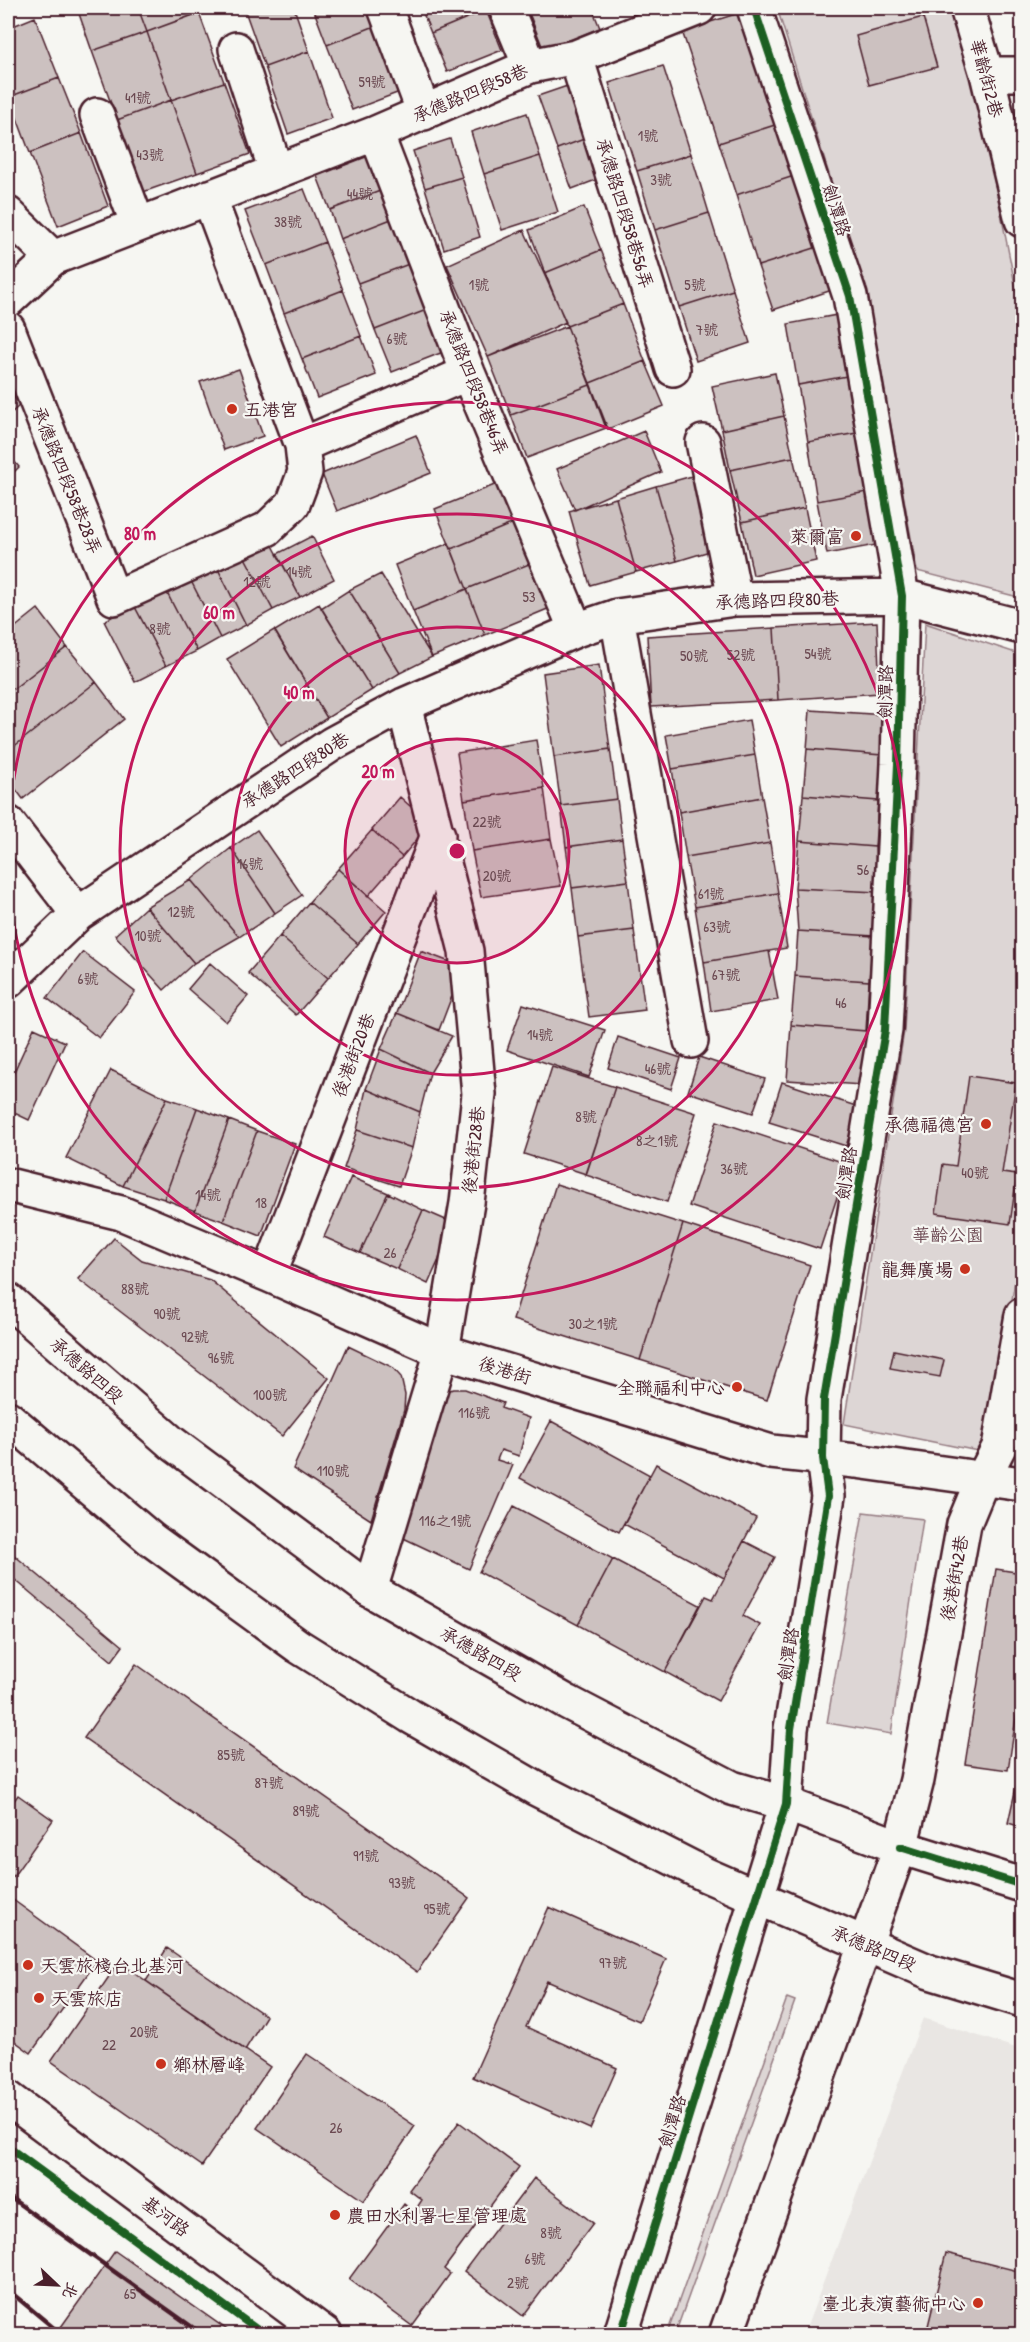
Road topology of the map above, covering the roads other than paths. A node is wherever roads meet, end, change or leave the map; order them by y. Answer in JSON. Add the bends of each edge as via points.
{"nodes":[{"id":1,"x":385,"y":8,"type":"edge"},
{"id":2,"x":506,"y":8,"type":"edge"},
{"id":3,"x":699,"y":8,"type":"edge"},
{"id":4,"x":754,"y":8,"type":"edge"},
{"id":5,"x":967,"y":8,"type":"edge"},
{"id":6,"x":236,"y":48,"type":"dead end"},
{"id":7,"x":576,"y":57,"type":"junction"},
{"id":8,"x":530,"y":66,"type":"junction"},
{"id":9,"x":987,"y":74,"type":"junction"},
{"id":10,"x":1023,"y":74,"type":"edge"},
{"id":11,"x":424,"y":113,"type":"junction"},
{"id":12,"x":96,"y":115,"type":"dead end"},
{"id":13,"x":376,"y":132,"type":"junction"},
{"id":14,"x":276,"y":171,"type":"junction"},
{"id":15,"x":209,"y":197,"type":"junction"},
{"id":16,"x":8,"y":214,"type":"edge"},
{"id":17,"x":1023,"y":220,"type":"edge"},
{"id":18,"x":138,"y":225,"type":"junction"},
{"id":19,"x":53,"y":258,"type":"junction"},
{"id":20,"x":8,"y":300,"type":"edge"},
{"id":21,"x":8,"y":329,"type":"edge"},
{"id":22,"x":673,"y":369,"type":"dead end"},
{"id":23,"x":468,"y":373,"type":"junction"},
{"id":24,"x":703,"y":442,"type":"dead end"},
{"id":25,"x":302,"y":445,"type":"junction"},
{"id":26,"x":902,"y":596,"type":"junction"},
{"id":27,"x":735,"y":599,"type":"junction"},
{"id":28,"x":616,"y":616,"type":"junction"},
{"id":29,"x":1023,"y":627,"type":"edge"},
{"id":30,"x":576,"y":630,"type":"junction"},
{"id":31,"x":404,"y":705,"type":"junction"},
{"id":32,"x":8,"y":823,"type":"edge"},
{"id":33,"x":438,"y":835,"type":"junction"},
{"id":34,"x":78,"y":914,"type":"junction"},
{"id":35,"x":8,"y":981,"type":"edge"},
{"id":36,"x":692,"y":1041,"type":"dead end"},
{"id":37,"x":8,"y":1185,"type":"edge"},
{"id":38,"x":269,"y":1275,"type":"junction"},
{"id":39,"x":8,"y":1300,"type":"edge"},
{"id":40,"x":1023,"y":1315,"type":"edge"},
{"id":41,"x":442,"y":1351,"type":"junction"},
{"id":42,"x":8,"y":1418,"type":"edge"},
{"id":43,"x":823,"y":1458,"type":"junction"},
{"id":44,"x":983,"y":1478,"type":"junction"},
{"id":45,"x":1023,"y":1484,"type":"edge"},
{"id":46,"x":370,"y":1590,"type":"junction"},
{"id":47,"x":786,"y":1804,"type":"junction"},
{"id":48,"x":900,"y":1847,"type":"junction"},
{"id":49,"x":1023,"y":1885,"type":"edge"},
{"id":50,"x":756,"y":1897,"type":"junction"},
{"id":51,"x":866,"y":1946,"type":"junction"},
{"id":52,"x":1023,"y":2000,"type":"edge"},
{"id":53,"x":8,"y":2098,"type":"edge"},
{"id":54,"x":325,"y":2334,"type":"edge"},
{"id":55,"x":621,"y":2334,"type":"edge"},
{"id":56,"x":726,"y":2334,"type":"edge"}],
"edges":[{"from":1,"to":11,"type":"street"},
{"from":2,"to":8,"type":"street"},
{"from":3,"to":7,"type":"street","name":"承德路四段58巷"},
{"from":4,"to":26,"type":"street","name":"劍潭路","via":[[850,296]]},
{"from":5,"to":9,"type":"street","name":"華齡街2巷"},
{"from":6,"to":14,"type":"street"},
{"from":7,"to":8,"type":"street","name":"承德路四段58巷"},
{"from":7,"to":22,"type":"street","name":"承德路四段58巷56弄"},
{"from":8,"to":11,"type":"street","name":"承德路四段58巷"},
{"from":9,"to":10,"type":"street"},
{"from":9,"to":17,"type":"street","name":"華齡街2巷"},
{"from":11,"to":13,"type":"street","name":"承德路四段58巷"},
{"from":12,"to":18,"type":"street"},
{"from":13,"to":14,"type":"street","name":"承德路四段58巷"},
{"from":13,"to":23,"type":"street","name":"承德路四段58巷46弄"},
{"from":14,"to":15,"type":"street","name":"承德路四段58巷"},
{"from":15,"to":18,"type":"street","name":"承德路四段58巷"},
{"from":15,"to":25,"type":"street"},
{"from":16,"to":19,"type":"street"},
{"from":18,"to":19,"type":"street","name":"承德路四段58巷"},
{"from":19,"to":20,"type":"street","name":"承德路四段58巷"},
{"from":21,"to":25,"type":"street","name":"承德路四段58巷28弄","via":[[114,598],[267,529],[293,504],[305,472]]},
{"from":23,"to":25,"type":"street"},
{"from":23,"to":30,"type":"street","name":"承德路四段58巷46弄"},
{"from":24,"to":27,"type":"street"},
{"from":26,"to":27,"type":"street","name":"承德路四段80巷"},
{"from":26,"to":29,"type":"street","name":"承德路四段80巷"},
{"from":26,"to":43,"type":"street","name":"劍潭路","via":[[885,1030],[824,1399]]},
{"from":27,"to":28,"type":"street","name":"承德路四段80巷"},
{"from":28,"to":30,"type":"street","name":"承德路四段80巷"},
{"from":28,"to":36,"type":"street"},
{"from":30,"to":31,"type":"street","name":"承德路四段80巷"},
{"from":31,"to":33,"type":"street","name":"後港街28巷"},
{"from":31,"to":34,"type":"street","name":"承德路四段80巷","via":[[332,744]]},
{"from":32,"to":34,"type":"street"},
{"from":33,"to":38,"type":"street","name":"後港街20巷"},
{"from":33,"to":41,"type":"street","name":"後港街28巷","via":[[466,951],[478,1094],[467,1203]]},
{"from":34,"to":35,"type":"street","name":"承德路四段80巷"},
{"from":37,"to":38,"type":"street","name":"後港街","via":[[121,1213]]},
{"from":38,"to":41,"type":"street","name":"後港街"},
{"from":39,"to":46,"type":"street","name":"承德路四段","via":[[172,1443]]},
{"from":40,"to":44,"type":"street","name":"後港街42巷","via":[[999,1447]]},
{"from":41,"to":43,"type":"street","name":"後港街","via":[[771,1452]]},
{"from":41,"to":46,"type":"street","name":"後港街28巷"},
{"from":42,"to":50,"type":"street","name":"承德路四段","via":[[152,1540],[298,1646],[535,1788]]},
{"from":43,"to":44,"type":"street","name":"後港街"},
{"from":43,"to":47,"type":"street","name":"劍潭路","via":[[828,1496],[791,1729]]},
{"from":44,"to":45,"type":"street","name":"後港街"},
{"from":44,"to":48,"type":"street","name":"後港街42巷","via":[[964,1524],[917,1780]]},
{"from":46,"to":47,"type":"street","name":"承德路四段","via":[[567,1702],[722,1782]]},
{"from":47,"to":48,"type":"street","name":"承德路四段"},
{"from":47,"to":50,"type":"street","name":"劍潭路"},
{"from":48,"to":49,"type":"street","name":"承德路四段"},
{"from":48,"to":51,"type":"street"},
{"from":50,"to":51,"type":"street","name":"承德路四段"},
{"from":50,"to":55,"type":"street","name":"劍潭路"},
{"from":51,"to":52,"type":"street","name":"承德路四段","via":[[930,1972]]},
{"from":51,"to":56,"type":"street"},
{"from":53,"to":54,"type":"street","name":"基河路"}]}
